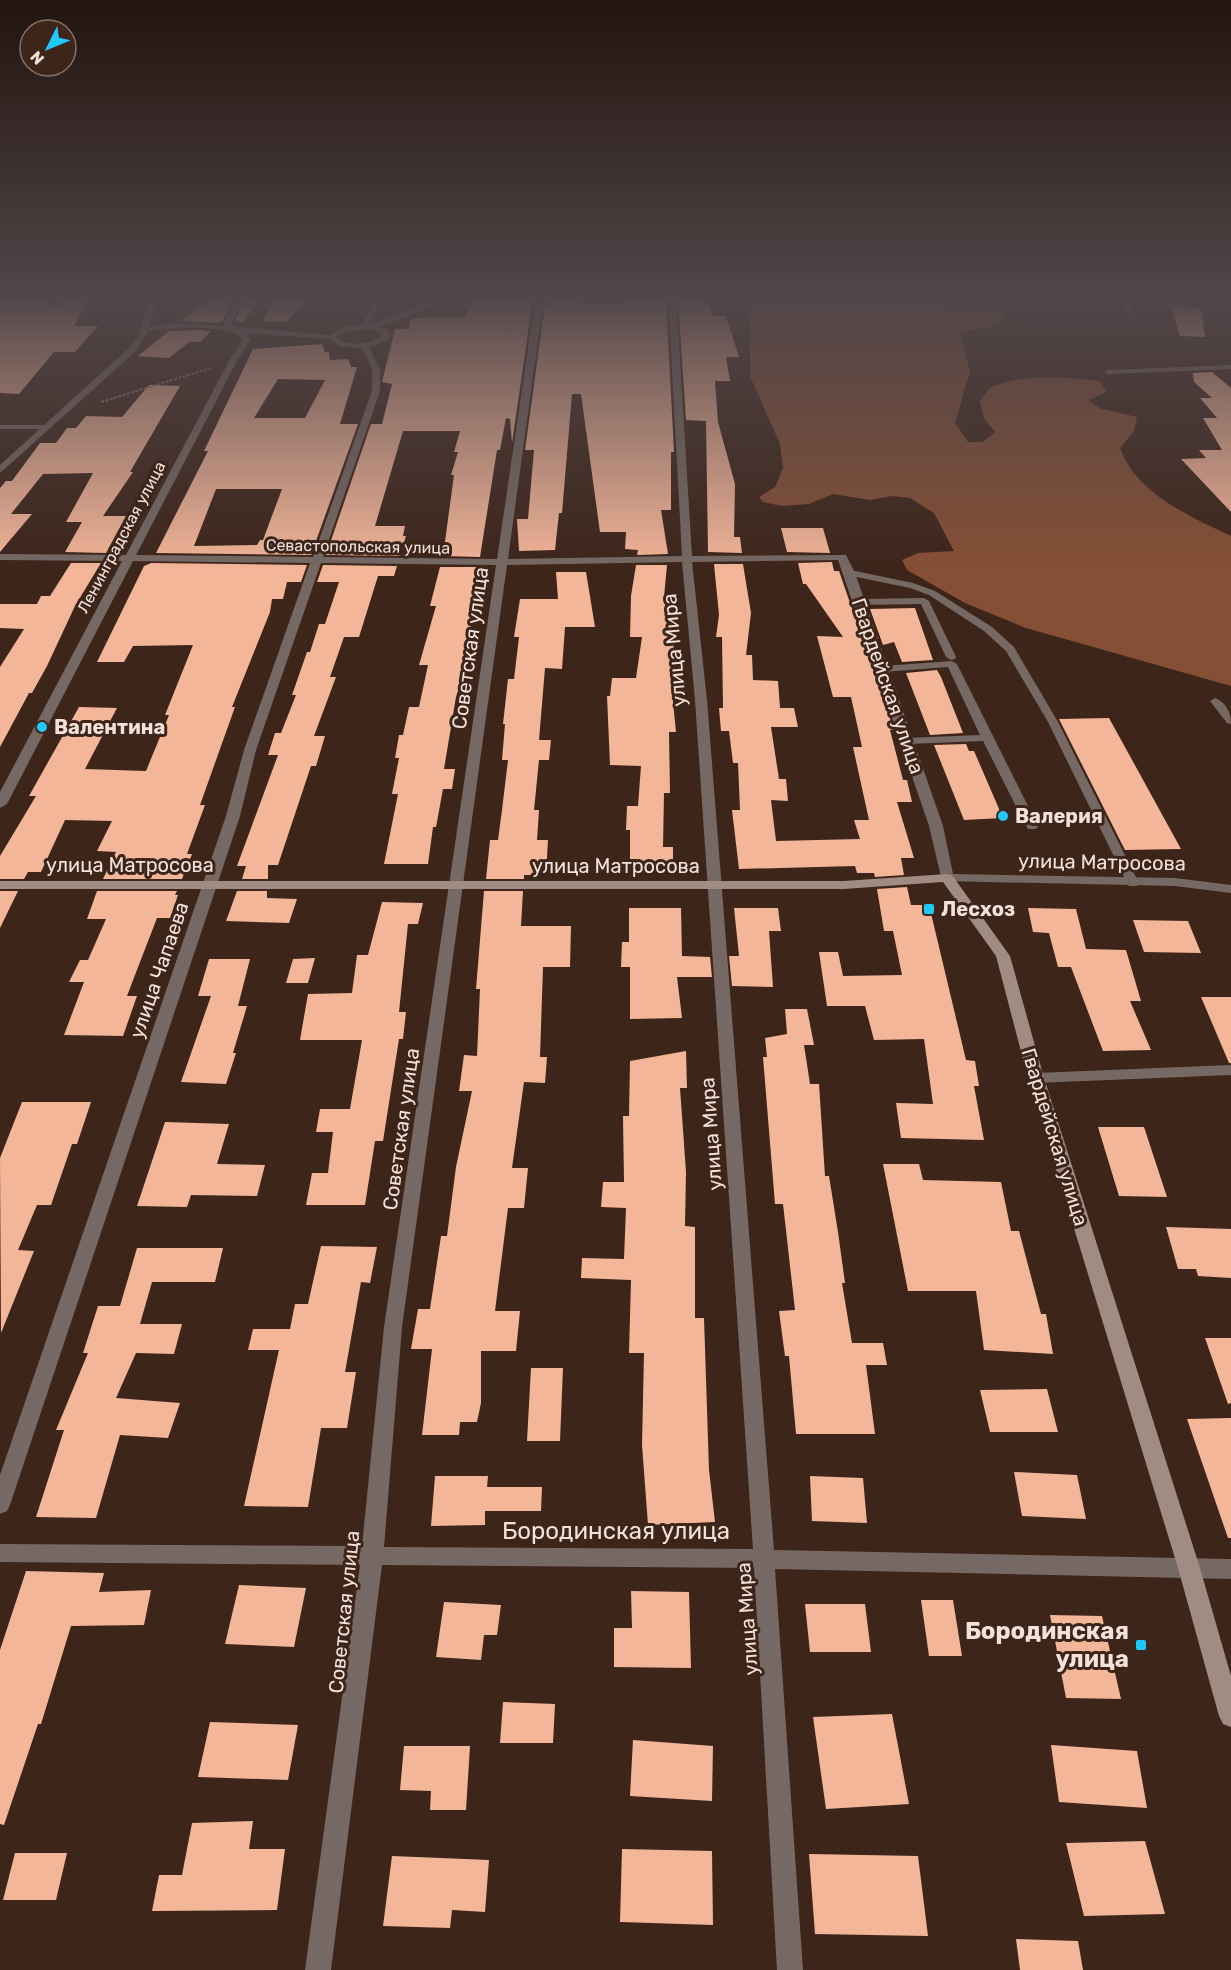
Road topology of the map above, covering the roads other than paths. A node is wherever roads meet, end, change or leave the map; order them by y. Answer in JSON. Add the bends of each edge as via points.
{"nodes":[{"id":1,"x":91,"y":387,"type":"edge"},
{"id":2,"x":219,"y":387,"type":"edge"},
{"id":3,"x":376,"y":387,"type":"edge"},
{"id":4,"x":527,"y":387,"type":"edge"},
{"id":5,"x":677,"y":387,"type":"edge"},
{"id":6,"x":0,"y":427,"type":"edge"},
{"id":7,"x":46,"y":428,"type":"junction"},
{"id":8,"x":0,"y":470,"type":"edge"},
{"id":9,"x":0,"y":556,"type":"edge"},
{"id":10,"x":129,"y":558,"type":"junction"},
{"id":11,"x":315,"y":560,"type":"junction"},
{"id":12,"x":687,"y":560,"type":"junction"},
{"id":13,"x":503,"y":562,"type":"junction"},
{"id":14,"x":850,"y":573,"type":"junction"},
{"id":15,"x":860,"y":602,"type":"junction"},
{"id":16,"x":951,"y":657,"type":"dead end"},
{"id":17,"x":883,"y":669,"type":"junction"},
{"id":18,"x":1215,"y":701,"type":"dead end"},
{"id":19,"x":1231,"y":721,"type":"edge"},
{"id":20,"x":987,"y":738,"type":"junction"},
{"id":21,"x":907,"y":741,"type":"junction"},
{"id":22,"x":0,"y":804,"type":"edge"},
{"id":23,"x":1032,"y":826,"type":"dead end"},
{"id":24,"x":947,"y":878,"type":"junction"},
{"id":25,"x":1132,"y":883,"type":"junction"},
{"id":26,"x":209,"y":884,"type":"junction"},
{"id":27,"x":0,"y":885,"type":"edge"},
{"id":28,"x":712,"y":885,"type":"junction"},
{"id":29,"x":458,"y":886,"type":"junction"},
{"id":30,"x":1231,"y":889,"type":"edge"},
{"id":31,"x":1231,"y":1070,"type":"edge"},
{"id":32,"x":1036,"y":1078,"type":"junction"},
{"id":33,"x":0,"y":1505,"type":"edge"},
{"id":34,"x":0,"y":1553,"type":"edge"},
{"id":35,"x":371,"y":1558,"type":"junction"},
{"id":36,"x":764,"y":1559,"type":"junction"},
{"id":37,"x":1189,"y":1568,"type":"junction"},
{"id":38,"x":1231,"y":1569,"type":"edge"},
{"id":39,"x":1231,"y":1716,"type":"edge"},
{"id":40,"x":318,"y":1970,"type":"edge"},
{"id":41,"x":790,"y":1970,"type":"edge"}],
"edges":[{"from":1,"to":7,"type":"street"},
{"from":2,"to":10,"type":"street","name":"Ленинградская улица"},
{"from":3,"to":11,"type":"street","name":"улица Чапаева"},
{"from":4,"to":13,"type":"street","name":"Советская улица"},
{"from":5,"to":12,"type":"street","name":"улица Мира"},
{"from":6,"to":7,"type":"lane"},
{"from":7,"to":8,"type":"street"},
{"from":9,"to":10,"type":"street","name":"Севастопольская улица"},
{"from":10,"to":11,"type":"street","name":"Севастопольская улица"},
{"from":10,"to":22,"type":"street","name":"Ленинградская улица"},
{"from":11,"to":13,"type":"street","name":"Севастопольская улица"},
{"from":11,"to":26,"type":"street","name":"улица Чапаева"},
{"from":12,"to":13,"type":"street","name":"Севастопольская улица"},
{"from":12,"to":14,"type":"street","name":"Севастопольская улица","via":[[842,557]]},
{"from":12,"to":28,"type":"street","name":"улица Мира","via":[[701,700]]},
{"from":13,"to":29,"type":"street","name":"Советская улица"},
{"from":14,"to":15,"type":"street","name":"Гвардейская улица"},
{"from":14,"to":25,"type":"lane","via":[[932,593],[988,629],[1010,649],[1053,722]]},
{"from":15,"to":16,"type":"lane","via":[[924,601]]},
{"from":15,"to":17,"type":"street","name":"Гвардейская улица"},
{"from":17,"to":20,"type":"lane","via":[[952,664]]},
{"from":17,"to":21,"type":"street","name":"Гвардейская улица"},
{"from":18,"to":19,"type":"lane"},
{"from":20,"to":21,"type":"lane"},
{"from":20,"to":23,"type":"lane"},
{"from":21,"to":24,"type":"street","name":"Гвардейская улица","via":[[936,826]]},
{"from":24,"to":25,"type":"street","name":"улица Матросова"},
{"from":24,"to":28,"type":"street","name":"улица Матросова","via":[[844,885]]},
{"from":24,"to":32,"type":"street","name":"Гвардейская улица","via":[[1003,956]]},
{"from":25,"to":30,"type":"street","name":"улица Матросова","via":[[1175,882]]},
{"from":26,"to":27,"type":"street","name":"улица Матросова"},
{"from":26,"to":29,"type":"street","name":"улица Матросова"},
{"from":26,"to":33,"type":"street","name":"улица Чапаева"},
{"from":28,"to":29,"type":"street","name":"улица Матросова"},
{"from":28,"to":36,"type":"street","name":"улица Мира"},
{"from":29,"to":35,"type":"street","name":"Советская улица","via":[[393,1327],[386,1434]]},
{"from":31,"to":32,"type":"lane"},
{"from":32,"to":37,"type":"street","name":"Гвардейская улица"},
{"from":34,"to":35,"type":"street","name":"Бородинская улица"},
{"from":35,"to":36,"type":"street","name":"Бородинская улица"},
{"from":35,"to":40,"type":"street","name":"Советская улица","via":[[360,1674]]},
{"from":36,"to":37,"type":"street","name":"Бородинская улица"},
{"from":36,"to":41,"type":"street","name":"улица Мира"},
{"from":37,"to":38,"type":"street","name":"Бородинская улица"},
{"from":37,"to":39,"type":"street","name":"Гвардейская улица"}]}
